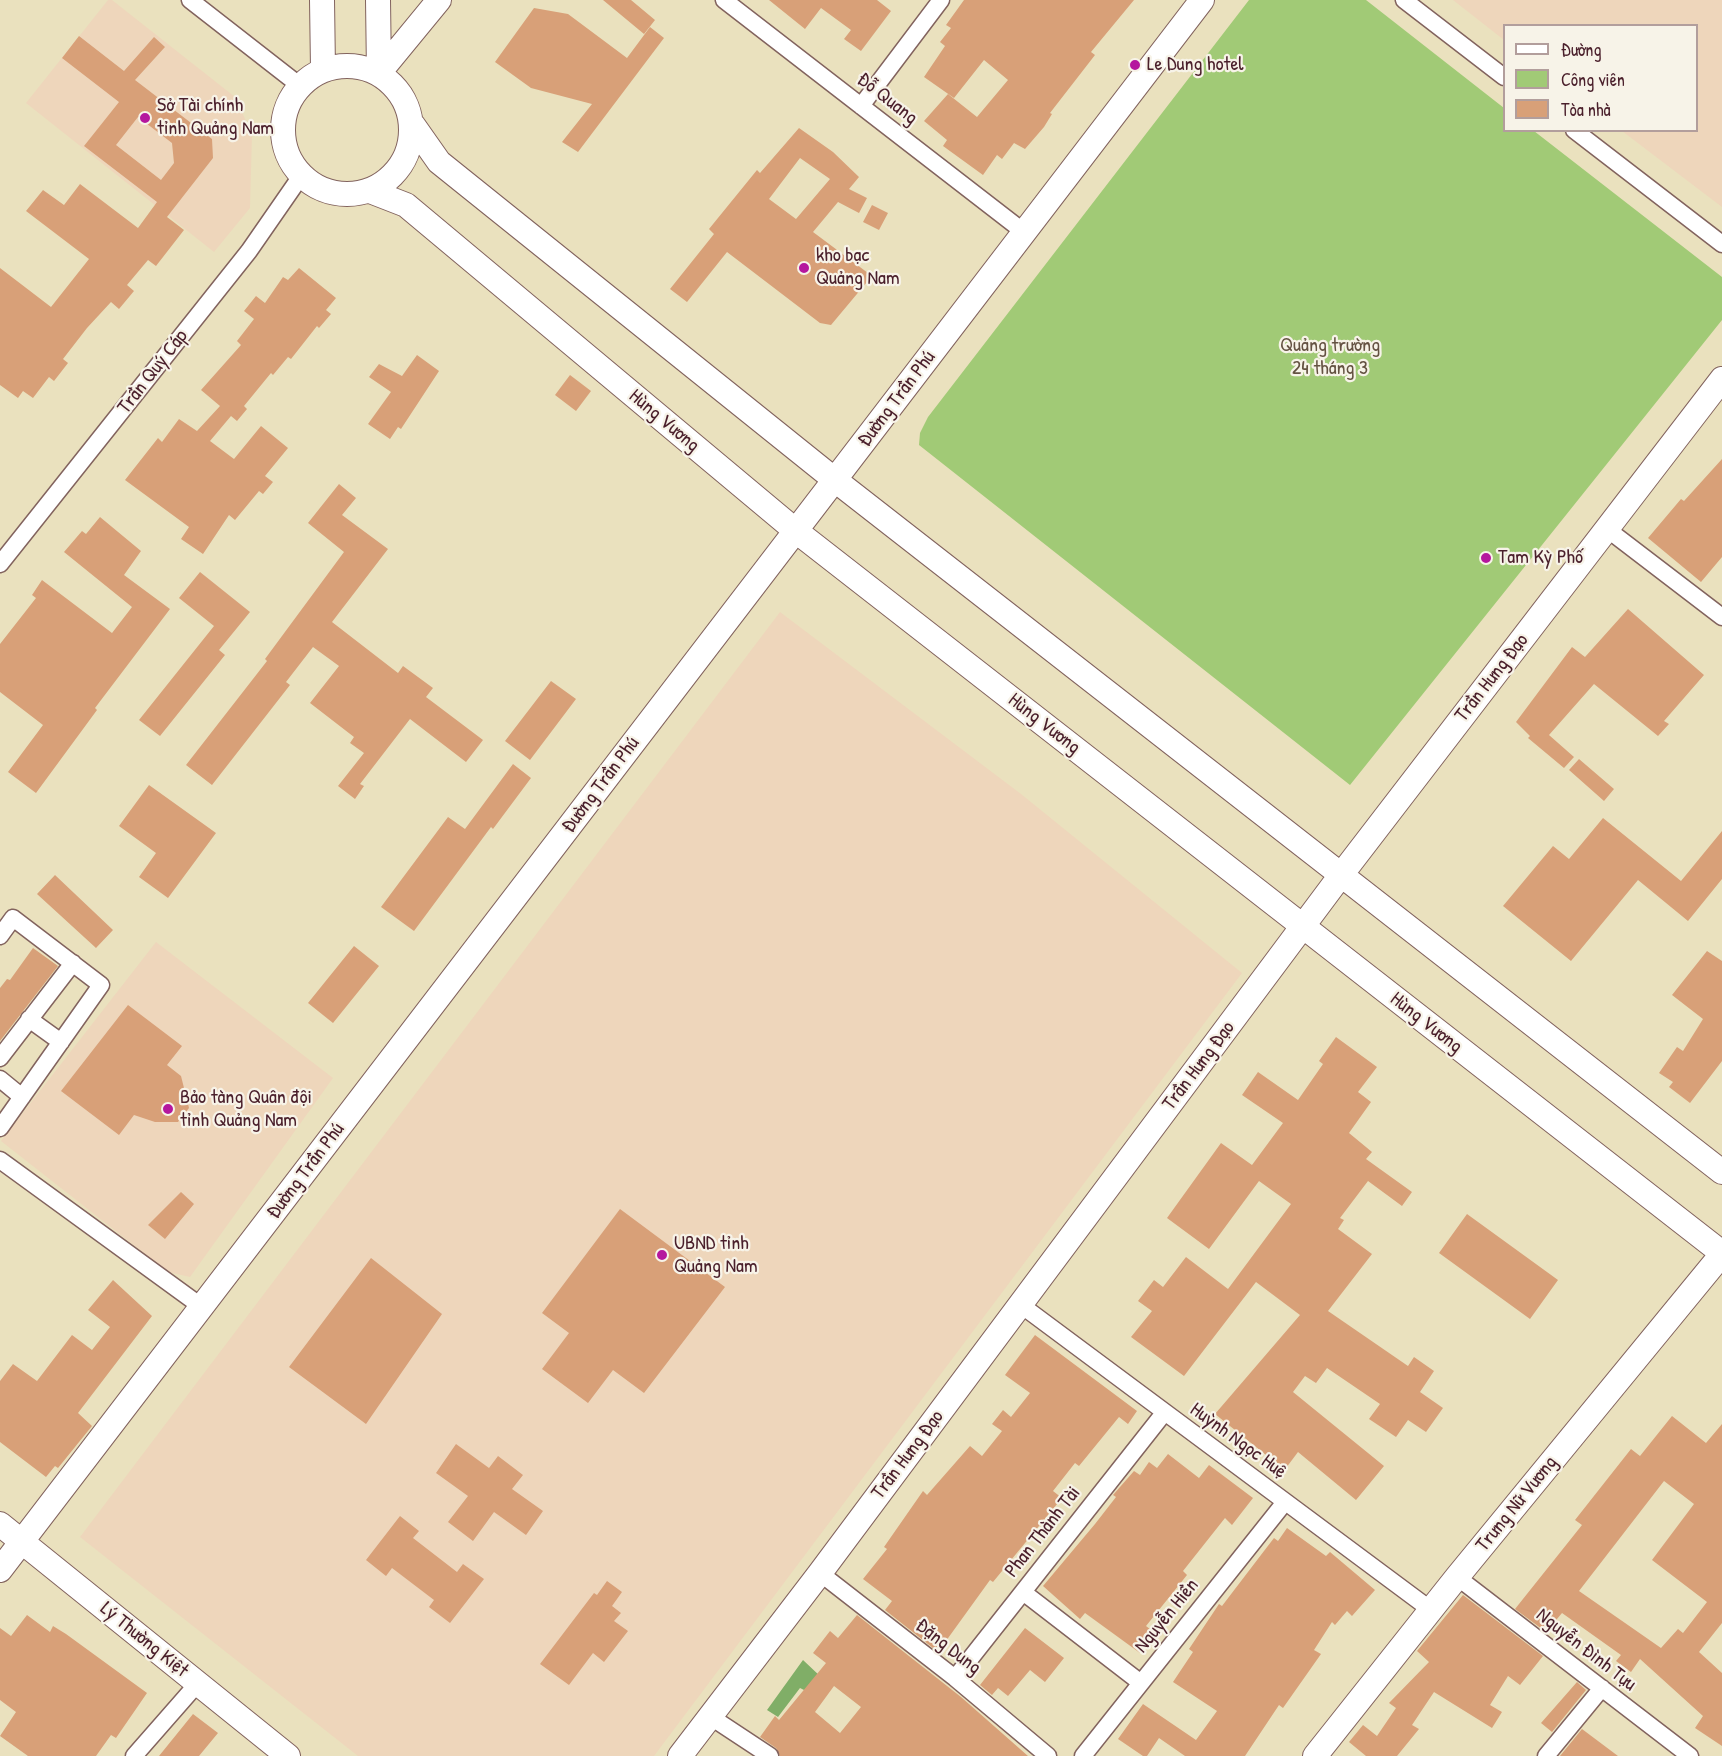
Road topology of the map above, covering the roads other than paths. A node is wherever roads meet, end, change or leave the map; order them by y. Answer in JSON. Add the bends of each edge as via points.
{"nodes":[{"id":1,"x":190,"y":0,"type":"edge"},
{"id":2,"x":322,"y":0,"type":"edge"},
{"id":3,"x":378,"y":0,"type":"edge"},
{"id":4,"x":439,"y":0,"type":"edge"},
{"id":5,"x":724,"y":0,"type":"edge"},
{"id":6,"x":941,"y":0,"type":"edge"},
{"id":7,"x":1202,"y":0,"type":"edge"},
{"id":8,"x":1404,"y":0,"type":"edge"},
{"id":9,"x":323,"y":69,"type":"junction"},
{"id":10,"x":379,"y":72,"type":"junction"},
{"id":11,"x":1503,"y":76,"type":"edge"},
{"id":12,"x":299,"y":85,"type":"junction"},
{"id":13,"x":861,"y":106,"type":"junction"},
{"id":14,"x":413,"y":125,"type":"junction"},
{"id":15,"x":1577,"y":132,"type":"edge"},
{"id":16,"x":301,"y":176,"type":"junction"},
{"id":17,"x":370,"y":191,"type":"junction"},
{"id":18,"x":1024,"y":232,"type":"junction"},
{"id":19,"x":1722,"y":244,"type":"edge"},
{"id":20,"x":1722,"y":379,"type":"edge"},
{"id":21,"x":835,"y":480,"type":"junction"},
{"id":22,"x":1607,"y":529,"type":"junction"},
{"id":23,"x":796,"y":531,"type":"junction"},
{"id":24,"x":0,"y":564,"type":"edge"},
{"id":25,"x":1722,"y":617,"type":"edge"},
{"id":26,"x":1341,"y":875,"type":"junction"},
{"id":27,"x":1302,"y":927,"type":"junction"},
{"id":28,"x":0,"y":936,"type":"edge"},
{"id":29,"x":73,"y":963,"type":"junction"},
{"id":30,"x":29,"y":1019,"type":"junction"},
{"id":31,"x":61,"y":1042,"type":"junction"},
{"id":32,"x":0,"y":1058,"type":"edge"},
{"id":33,"x":0,"y":1079,"type":"edge"},
{"id":34,"x":22,"y":1097,"type":"junction"},
{"id":35,"x":0,"y":1128,"type":"edge"},
{"id":36,"x":0,"y":1160,"type":"edge"},
{"id":37,"x":1722,"y":1172,"type":"edge"},
{"id":38,"x":1722,"y":1254,"type":"edge"},
{"id":39,"x":1021,"y":1305,"type":"junction"},
{"id":40,"x":202,"y":1307,"type":"junction"},
{"id":41,"x":1164,"y":1413,"type":"junction"},
{"id":42,"x":1285,"y":1502,"type":"junction"},
{"id":43,"x":0,"y":1524,"type":"edge"},
{"id":44,"x":22,"y":1542,"type":"junction"},
{"id":45,"x":0,"y":1570,"type":"edge"},
{"id":46,"x":820,"y":1573,"type":"junction"},
{"id":47,"x":1457,"y":1577,"type":"junction"},
{"id":48,"x":1023,"y":1592,"type":"junction"},
{"id":49,"x":1431,"y":1610,"type":"junction"},
{"id":50,"x":955,"y":1678,"type":"junction"},
{"id":51,"x":198,"y":1683,"type":"junction"},
{"id":52,"x":1141,"y":1683,"type":"junction"},
{"id":53,"x":1602,"y":1688,"type":"junction"},
{"id":54,"x":711,"y":1717,"type":"junction"},
{"id":55,"x":134,"y":1756,"type":"edge"},
{"id":56,"x":288,"y":1756,"type":"edge"},
{"id":57,"x":680,"y":1756,"type":"edge"},
{"id":58,"x":770,"y":1756,"type":"edge"},
{"id":59,"x":1048,"y":1756,"type":"edge"},
{"id":60,"x":1083,"y":1756,"type":"edge"},
{"id":61,"x":1315,"y":1756,"type":"edge"},
{"id":62,"x":1546,"y":1756,"type":"edge"},
{"id":63,"x":1690,"y":1756,"type":"edge"}],
"edges":[{"from":1,"to":12,"type":"street"},
{"from":2,"to":9,"type":"main road"},
{"from":3,"to":10,"type":"main road"},
{"from":4,"to":10,"type":"main road"},
{"from":5,"to":13,"type":"street","name":"Đỗ Quang"},
{"from":6,"to":13,"type":"street"},
{"from":7,"to":18,"type":"main road","name":"Đường Trần Phú"},
{"from":8,"to":11,"type":"street"},
{"from":9,"to":10,"type":"main road","via":[[351,64]]},
{"from":9,"to":12,"type":"main road"},
{"from":10,"to":14,"type":"main road","via":[[403,95]]},
{"from":12,"to":16,"type":"main road","via":[[283,114],[284,148]]},
{"from":13,"to":18,"type":"street","name":"Đỗ Quang"},
{"from":14,"to":17,"type":"main road","via":[[409,152],[394,176]]},
{"from":14,"to":21,"type":"main road","via":[[440,162]]},
{"from":15,"to":19,"type":"street"},
{"from":16,"to":17,"type":"main road","via":[[322,190],[346,195]]},
{"from":16,"to":24,"type":"street","name":"Trần Quý Cáp","via":[[249,251]]},
{"from":17,"to":23,"type":"main road","name":"Hùng Vương","via":[[406,205]]},
{"from":18,"to":21,"type":"main road","name":"Đường Trần Phú"},
{"from":20,"to":22,"type":"main road","name":"Trần Hưng Đạo"},
{"from":21,"to":23,"type":"main road","name":"Đường Trần Phú"},
{"from":21,"to":26,"type":"main road"},
{"from":22,"to":25,"type":"street"},
{"from":22,"to":26,"type":"main road","name":"Trần Hưng Đạo"},
{"from":23,"to":27,"type":"main road","name":"Hùng Vương"},
{"from":23,"to":40,"type":"main road","name":"Đường Trần Phú"},
{"from":26,"to":27,"type":"main road","name":"Trần Hưng Đạo"},
{"from":26,"to":37,"type":"main road"},
{"from":27,"to":38,"type":"main road","name":"Hùng Vương"},
{"from":27,"to":39,"type":"main road","name":"Trần Hưng Đạo"},
{"from":28,"to":29,"type":"street","via":[[13,918]]},
{"from":29,"to":30,"type":"street"},
{"from":29,"to":31,"type":"street","via":[[101,985]]},
{"from":30,"to":31,"type":"street"},
{"from":30,"to":32,"type":"street"},
{"from":31,"to":34,"type":"street"},
{"from":33,"to":34,"type":"street"},
{"from":34,"to":35,"type":"street"},
{"from":36,"to":40,"type":"street"},
{"from":38,"to":47,"type":"main road","name":"Trưng Nữ Vương"},
{"from":39,"to":41,"type":"street","name":"Huỳnh Ngọc Huệ"},
{"from":39,"to":46,"type":"main road","name":"Trần Hưng Đạo"},
{"from":40,"to":44,"type":"main road","name":"Đường Trần Phú"},
{"from":41,"to":42,"type":"street","name":"Huỳnh Ngọc Huệ"},
{"from":41,"to":48,"type":"street","name":"Phan Thành Tài"},
{"from":42,"to":49,"type":"street","name":"Huỳnh Ngọc Huệ"},
{"from":42,"to":52,"type":"street","name":"Nguyễn Hiền"},
{"from":43,"to":44,"type":"main road","name":"Lý Thường Kiệt"},
{"from":44,"to":45,"type":"main road","name":"Đường Trần Phú"},
{"from":44,"to":51,"type":"main road","name":"Lý Thường Kiệt"},
{"from":46,"to":50,"type":"street","name":"Đặng Dung"},
{"from":46,"to":54,"type":"main road","name":"Trần Hưng Đạo"},
{"from":47,"to":49,"type":"main road","name":"Trưng Nữ Vương"},
{"from":47,"to":53,"type":"street","name":"Nguyễn Đình Tựu"},
{"from":48,"to":50,"type":"street","name":"Phan Thành Tài"},
{"from":48,"to":52,"type":"street"},
{"from":49,"to":61,"type":"main road","name":"Trưng Nữ Vương"},
{"from":50,"to":59,"type":"street","name":"Đặng Dung"},
{"from":51,"to":55,"type":"street"},
{"from":51,"to":56,"type":"main road","name":"Lý Thường Kiệt"},
{"from":52,"to":60,"type":"street","name":"Nguyễn Hiền"},
{"from":53,"to":62,"type":"street"},
{"from":53,"to":63,"type":"street","name":"Nguyễn Đình Tựu"},
{"from":54,"to":57,"type":"main road","name":"Trần Hưng Đạo"},
{"from":54,"to":58,"type":"street"}]}
